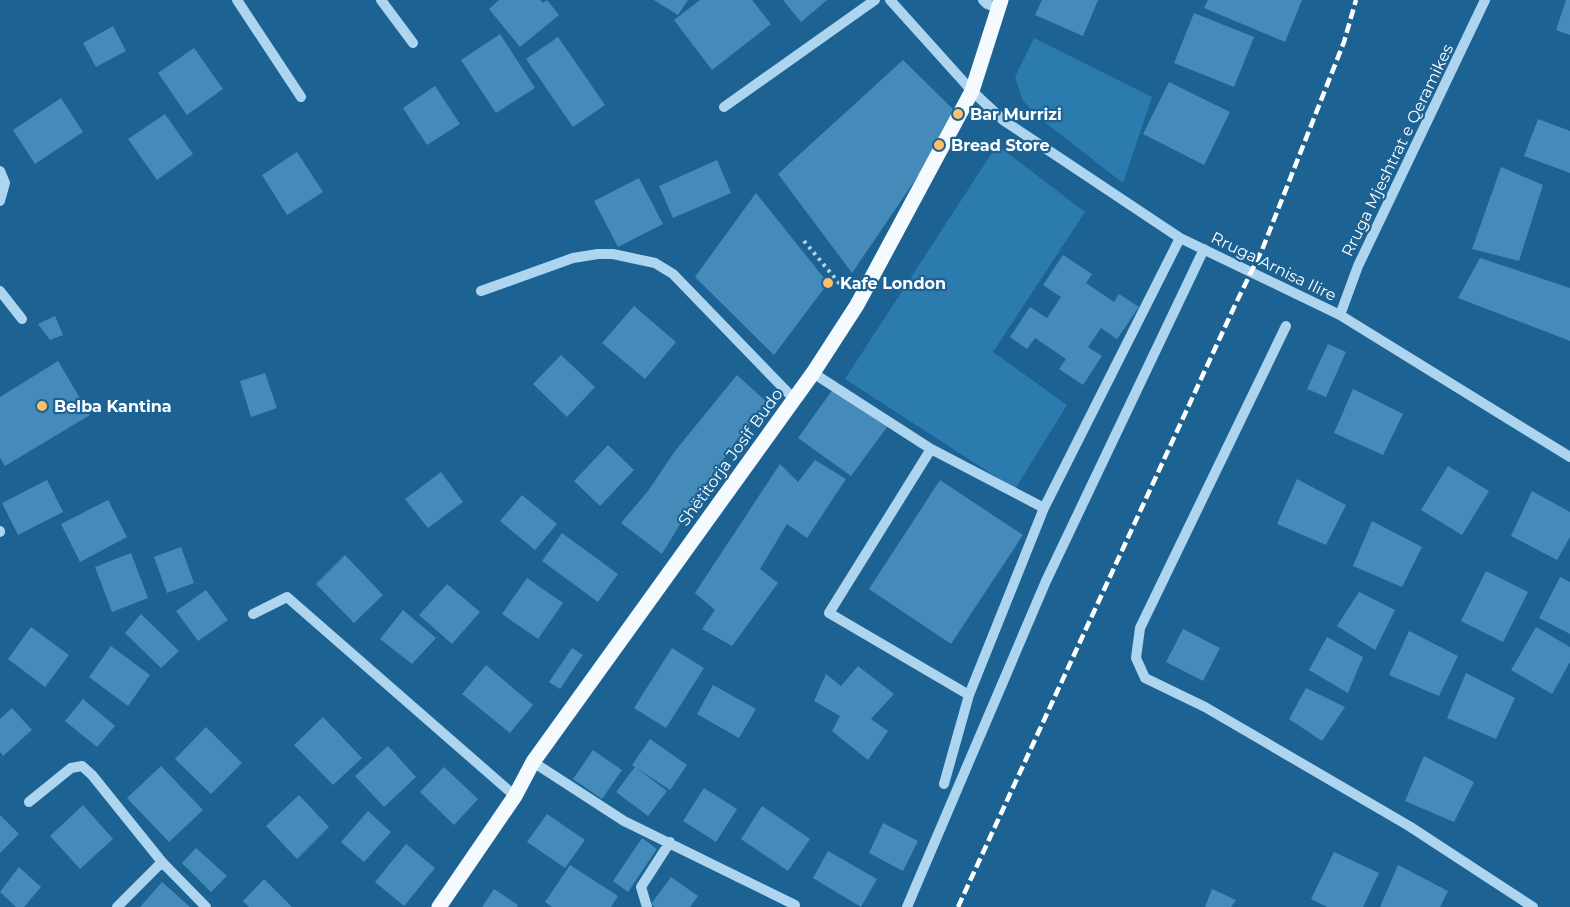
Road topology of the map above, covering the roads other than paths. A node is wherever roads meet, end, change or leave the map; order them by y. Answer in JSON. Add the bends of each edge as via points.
{"nodes":[{"id":1,"x":237,"y":0,"type":"edge"},
{"id":2,"x":381,"y":0,"type":"edge"},
{"id":3,"x":875,"y":0,"type":"edge"},
{"id":4,"x":890,"y":0,"type":"edge"},
{"id":5,"x":983,"y":0,"type":"edge"},
{"id":6,"x":1485,"y":0,"type":"edge"},
{"id":7,"x":1000,"y":4,"type":"edge"},
{"id":8,"x":413,"y":43,"type":"dead end"},
{"id":9,"x":972,"y":91,"type":"junction"},
{"id":10,"x":301,"y":97,"type":"dead end"},
{"id":11,"x":724,"y":107,"type":"dead end"},
{"id":12,"x":0,"y":171,"type":"edge"},
{"id":13,"x":0,"y":201,"type":"edge"},
{"id":14,"x":1180,"y":238,"type":"junction"},
{"id":15,"x":1204,"y":249,"type":"junction"},
{"id":16,"x":0,"y":291,"type":"edge"},
{"id":17,"x":481,"y":291,"type":"dead end"},
{"id":18,"x":1341,"y":315,"type":"junction"},
{"id":19,"x":22,"y":319,"type":"dead end"},
{"id":20,"x":1286,"y":326,"type":"dead end"},
{"id":21,"x":813,"y":373,"type":"junction"},
{"id":22,"x":794,"y":399,"type":"junction"},
{"id":23,"x":930,"y":449,"type":"junction"},
{"id":24,"x":1570,"y":458,"type":"edge"},
{"id":25,"x":1044,"y":507,"type":"junction"},
{"id":26,"x":253,"y":614,"type":"dead end"},
{"id":27,"x":969,"y":695,"type":"junction"},
{"id":28,"x":533,"y":762,"type":"junction"},
{"id":29,"x":944,"y":784,"type":"dead end"},
{"id":30,"x":515,"y":796,"type":"junction"},
{"id":31,"x":29,"y":802,"type":"dead end"},
{"id":32,"x":670,"y":842,"type":"junction"},
{"id":33,"x":162,"y":862,"type":"junction"},
{"id":34,"x":795,"y":905,"type":"dead end"},
{"id":35,"x":117,"y":907,"type":"edge"},
{"id":36,"x":206,"y":907,"type":"edge"},
{"id":37,"x":439,"y":907,"type":"edge"},
{"id":38,"x":647,"y":907,"type":"edge"},
{"id":39,"x":907,"y":907,"type":"edge"},
{"id":40,"x":1533,"y":907,"type":"edge"}],
"edges":[{"from":1,"to":10,"type":"street"},
{"from":2,"to":8,"type":"street"},
{"from":3,"to":11,"type":"street"},
{"from":4,"to":9,"type":"street","name":"Rruga Arnisa Ilire"},
{"from":5,"to":7,"type":"street"},
{"from":6,"to":18,"type":"street","name":"Rruga Mjeshtrat e Qeramikes","via":[[1358,266]]},
{"from":7,"to":9,"type":"main road","name":"Shëtitorja Josif Budo"},
{"from":9,"to":14,"type":"street","name":"Rruga Arnisa Ilire","via":[[1004,120]]},
{"from":9,"to":21,"type":"main road","name":"Shëtitorja Josif Budo","via":[[857,305]]},
{"from":12,"to":13,"type":"street","via":[[5,183]]},
{"from":14,"to":15,"type":"street","name":"Rruga Arnisa Ilire"},
{"from":14,"to":25,"type":"street"},
{"from":15,"to":18,"type":"street","name":"Rruga Arnisa Ilire"},
{"from":15,"to":39,"type":"street","via":[[1046,581]]},
{"from":16,"to":19,"type":"street"},
{"from":17,"to":22,"type":"street","via":[[573,258],[613,254],[655,262],[673,274]]},
{"from":18,"to":24,"type":"street","name":"Rruga Arnisa Ilire"},
{"from":20,"to":40,"type":"street","via":[[1140,628],[1136,658],[1144,678],[1205,707],[1409,826]]},
{"from":21,"to":22,"type":"main road","name":"Shëtitorja Josif Budo"},
{"from":21,"to":23,"type":"street"},
{"from":22,"to":28,"type":"main road","name":"Shëtitorja Josif Budo"},
{"from":23,"to":25,"type":"street"},
{"from":23,"to":27,"type":"street","via":[[830,613]]},
{"from":25,"to":27,"type":"street"},
{"from":26,"to":30,"type":"street","via":[[287,597]]},
{"from":27,"to":29,"type":"street"},
{"from":28,"to":30,"type":"main road","name":"Shëtitorja Josif Budo"},
{"from":28,"to":32,"type":"street","via":[[624,821]]},
{"from":30,"to":37,"type":"main road","name":"Shëtitorja Josif Budo"},
{"from":31,"to":33,"type":"street","via":[[71,768],[82,766]]},
{"from":32,"to":34,"type":"street"},
{"from":32,"to":38,"type":"street","via":[[641,887]]},
{"from":33,"to":35,"type":"street"},
{"from":33,"to":36,"type":"street"}]}
